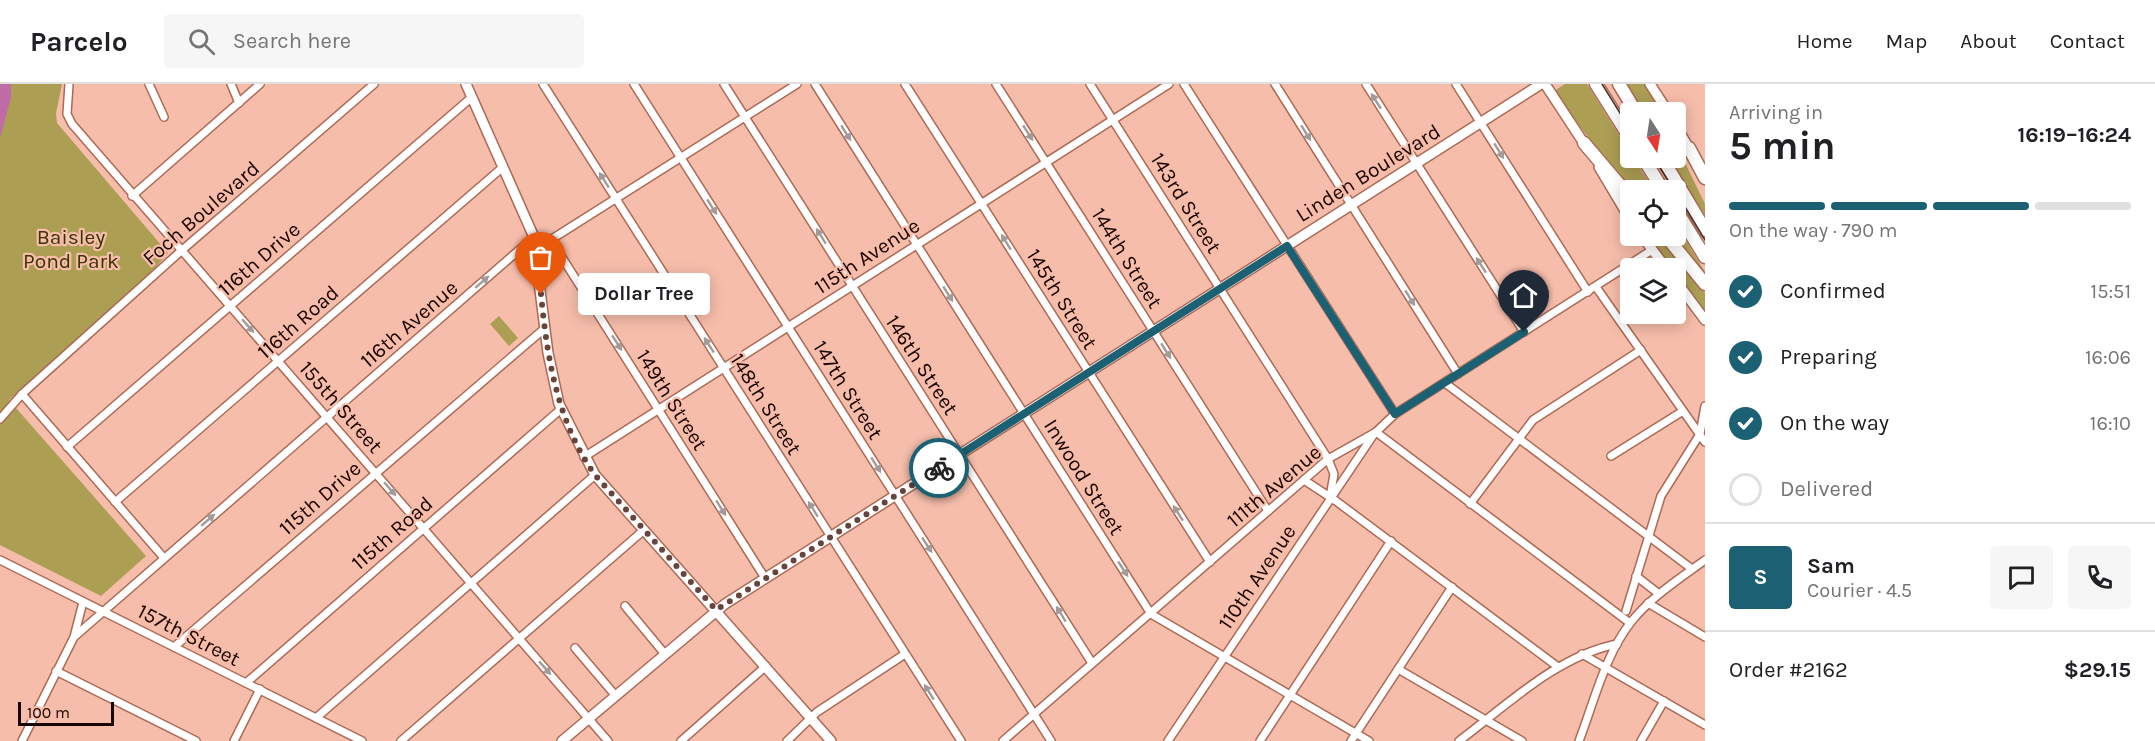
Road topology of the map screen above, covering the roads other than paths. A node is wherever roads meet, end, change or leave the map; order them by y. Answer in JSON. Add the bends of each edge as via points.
{"nodes":[{"id":1,"x":149,"y":84,"type":"edge"},
{"id":2,"x":231,"y":84,"type":"edge"},
{"id":3,"x":260,"y":84,"type":"edge"},
{"id":4,"x":374,"y":84,"type":"edge"},
{"id":5,"x":466,"y":84,"type":"edge"},
{"id":6,"x":543,"y":84,"type":"edge"},
{"id":7,"x":634,"y":84,"type":"edge"},
{"id":8,"x":724,"y":84,"type":"edge"},
{"id":9,"x":797,"y":84,"type":"edge"},
{"id":10,"x":815,"y":84,"type":"edge"},
{"id":11,"x":905,"y":84,"type":"edge"},
{"id":12,"x":996,"y":84,"type":"edge"},
{"id":13,"x":1090,"y":84,"type":"edge"},
{"id":14,"x":1169,"y":84,"type":"edge"},
{"id":15,"x":1184,"y":84,"type":"edge"},
{"id":16,"x":1275,"y":84,"type":"edge"},
{"id":17,"x":1365,"y":84,"type":"edge"},
{"id":18,"x":1456,"y":84,"type":"edge"},
{"id":19,"x":1543,"y":84,"type":"edge"},
{"id":20,"x":1596,"y":84,"type":"edge"},
{"id":21,"x":1619,"y":84,"type":"edge"},
{"id":22,"x":1650,"y":84,"type":"edge"},
{"id":23,"x":71,"y":85,"type":"edge"},
{"id":24,"x":472,"y":97,"type":"junction"},
{"id":25,"x":1630,"y":102,"type":"edge"},
{"id":26,"x":1662,"y":102,"type":"edge"},
{"id":27,"x":239,"y":103,"type":"junction"},
{"id":28,"x":164,"y":117,"type":"dead end"},
{"id":29,"x":745,"y":117,"type":"junction"},
{"id":30,"x":1113,"y":119,"type":"junction"},
{"id":31,"x":1620,"y":122,"type":"edge"},
{"id":32,"x":1481,"y":123,"type":"junction"},
{"id":33,"x":1584,"y":143,"type":"junction"},
{"id":34,"x":1686,"y":143,"type":"edge"},
{"id":35,"x":1689,"y":148,"type":"junction"},
{"id":36,"x":681,"y":158,"type":"junction"},
{"id":37,"x":1046,"y":162,"type":"junction"},
{"id":38,"x":1416,"y":164,"type":"junction"},
{"id":39,"x":504,"y":167,"type":"junction"},
{"id":40,"x":1668,"y":168,"type":"edge"},
{"id":41,"x":1705,"y":172,"type":"edge"},
{"id":42,"x":1705,"y":177,"type":"edge"},
{"id":43,"x":1620,"y":185,"type":"edge"},
{"id":44,"x":132,"y":196,"type":"junction"},
{"id":45,"x":616,"y":199,"type":"junction"},
{"id":46,"x":1620,"y":202,"type":"edge"},
{"id":47,"x":981,"y":203,"type":"junction"},
{"id":48,"x":1352,"y":205,"type":"junction"},
{"id":49,"x":1686,"y":226,"type":"edge"},
{"id":50,"x":1705,"y":230,"type":"edge"},
{"id":51,"x":551,"y":240,"type":"junction"},
{"id":52,"x":535,"y":244,"type":"junction"},
{"id":53,"x":917,"y":244,"type":"junction"},
{"id":54,"x":1287,"y":246,"type":"junction"},
{"id":55,"x":1649,"y":246,"type":"edge"},
{"id":56,"x":1674,"y":246,"type":"edge"},
{"id":57,"x":1652,"y":250,"type":"junction"},
{"id":58,"x":181,"y":251,"type":"junction"},
{"id":59,"x":1705,"y":257,"type":"edge"},
{"id":60,"x":1658,"y":258,"type":"edge"},
{"id":61,"x":1705,"y":284,"type":"edge"},
{"id":62,"x":852,"y":286,"type":"junction"},
{"id":63,"x":1596,"y":287,"type":"junction"},
{"id":64,"x":1220,"y":288,"type":"junction"},
{"id":65,"x":1588,"y":292,"type":"junction"},
{"id":66,"x":1686,"y":294,"type":"edge"},
{"id":67,"x":230,"y":306,"type":"junction"},
{"id":68,"x":1705,"y":320,"type":"edge"},
{"id":69,"x":788,"y":327,"type":"junction"},
{"id":70,"x":544,"y":328,"type":"junction"},
{"id":71,"x":1153,"y":331,"type":"junction"},
{"id":72,"x":1524,"y":332,"type":"junction"},
{"id":73,"x":1641,"y":350,"type":"junction"},
{"id":74,"x":278,"y":361,"type":"junction"},
{"id":75,"x":723,"y":368,"type":"junction"},
{"id":76,"x":1089,"y":372,"type":"junction"},
{"id":77,"x":1458,"y":374,"type":"junction"},
{"id":78,"x":1445,"y":383,"type":"junction"},
{"id":79,"x":22,"y":394,"type":"junction"},
{"id":80,"x":1705,"y":405,"type":"edge"},
{"id":81,"x":561,"y":409,"type":"junction"},
{"id":82,"x":659,"y":409,"type":"junction"},
{"id":83,"x":1683,"y":411,"type":"junction"},
{"id":84,"x":1024,"y":413,"type":"junction"},
{"id":85,"x":1395,"y":414,"type":"junction"},
{"id":86,"x":327,"y":416,"type":"junction"},
{"id":87,"x":0,"y":419,"type":"edge"},
{"id":88,"x":1376,"y":432,"type":"junction"},
{"id":89,"x":1700,"y":434,"type":"junction"},
{"id":90,"x":1517,"y":438,"type":"junction"},
{"id":91,"x":1705,"y":442,"type":"edge"},
{"id":92,"x":67,"y":447,"type":"junction"},
{"id":93,"x":960,"y":454,"type":"junction"},
{"id":94,"x":1611,"y":456,"type":"dead end"},
{"id":95,"x":584,"y":457,"type":"junction"},
{"id":96,"x":1328,"y":459,"type":"junction"},
{"id":97,"x":375,"y":472,"type":"junction"},
{"id":98,"x":595,"y":475,"type":"junction"},
{"id":99,"x":1304,"y":480,"type":"junction"},
{"id":100,"x":895,"y":495,"type":"junction"},
{"id":101,"x":1330,"y":497,"type":"junction"},
{"id":102,"x":115,"y":502,"type":"junction"},
{"id":103,"x":1470,"y":504,"type":"junction"},
{"id":104,"x":1268,"y":511,"type":"junction"},
{"id":105,"x":423,"y":527,"type":"junction"},
{"id":106,"x":644,"y":530,"type":"junction"},
{"id":107,"x":831,"y":536,"type":"junction"},
{"id":108,"x":1650,"y":537,"type":"junction"},
{"id":109,"x":1390,"y":542,"type":"junction"},
{"id":110,"x":164,"y":558,"type":"junction"},
{"id":111,"x":0,"y":560,"type":"edge"},
{"id":112,"x":1705,"y":560,"type":"edge"},
{"id":113,"x":1210,"y":562,"type":"junction"},
{"id":114,"x":1692,"y":569,"type":"junction"},
{"id":115,"x":1636,"y":576,"type":"junction"},
{"id":116,"x":765,"y":578,"type":"junction"},
{"id":117,"x":471,"y":583,"type":"junction"},
{"id":118,"x":1452,"y":587,"type":"junction"},
{"id":119,"x":1659,"y":594,"type":"junction"},
{"id":120,"x":83,"y":602,"type":"junction"},
{"id":121,"x":1648,"y":603,"type":"junction"},
{"id":122,"x":625,"y":606,"type":"dead end"},
{"id":123,"x":716,"y":610,"type":"junction"},
{"id":124,"x":1626,"y":610,"type":"dead end"},
{"id":125,"x":103,"y":611,"type":"junction"},
{"id":126,"x":1151,"y":615,"type":"junction"},
{"id":127,"x":1630,"y":623,"type":"junction"},
{"id":128,"x":74,"y":637,"type":"junction"},
{"id":129,"x":1705,"y":637,"type":"edge"},
{"id":130,"x":520,"y":638,"type":"junction"},
{"id":131,"x":1617,"y":644,"type":"junction"},
{"id":132,"x":174,"y":647,"type":"junction"},
{"id":133,"x":575,"y":648,"type":"dead end"},
{"id":134,"x":664,"y":653,"type":"junction"},
{"id":135,"x":906,"y":654,"type":"junction"},
{"id":136,"x":1582,"y":654,"type":"junction"},
{"id":137,"x":1223,"y":657,"type":"junction"},
{"id":138,"x":1092,"y":663,"type":"junction"},
{"id":139,"x":766,"y":666,"type":"junction"},
{"id":140,"x":1558,"y":667,"type":"junction"},
{"id":141,"x":1398,"y":669,"type":"junction"},
{"id":142,"x":1607,"y":669,"type":"junction"},
{"id":143,"x":56,"y":671,"type":"junction"},
{"id":144,"x":246,"y":683,"type":"junction"},
{"id":145,"x":260,"y":689,"type":"junction"},
{"id":146,"x":615,"y":695,"type":"junction"},
{"id":147,"x":1290,"y":695,"type":"junction"},
{"id":148,"x":1664,"y":701,"type":"junction"},
{"id":149,"x":1034,"y":714,"type":"junction"},
{"id":150,"x":811,"y":717,"type":"junction"},
{"id":151,"x":315,"y":718,"type":"junction"},
{"id":152,"x":589,"y":718,"type":"junction"},
{"id":153,"x":1486,"y":720,"type":"junction"},
{"id":154,"x":1705,"y":725,"type":"edge"},
{"id":155,"x":1356,"y":733,"type":"junction"},
{"id":156,"x":23,"y":739,"type":"edge"},
{"id":157,"x":32,"y":741,"type":"edge"},
{"id":158,"x":196,"y":741,"type":"edge"},
{"id":159,"x":234,"y":741,"type":"edge"},
{"id":160,"x":362,"y":741,"type":"edge"},
{"id":161,"x":401,"y":741,"type":"edge"},
{"id":162,"x":562,"y":741,"type":"edge"},
{"id":163,"x":608,"y":741,"type":"edge"},
{"id":164,"x":681,"y":741,"type":"edge"},
{"id":165,"x":787,"y":741,"type":"edge"},
{"id":166,"x":831,"y":741,"type":"edge"},
{"id":167,"x":961,"y":741,"type":"edge"},
{"id":168,"x":1003,"y":741,"type":"edge"},
{"id":169,"x":1051,"y":741,"type":"edge"},
{"id":170,"x":1168,"y":741,"type":"edge"},
{"id":171,"x":1260,"y":741,"type":"edge"},
{"id":172,"x":1351,"y":741,"type":"edge"},
{"id":173,"x":1369,"y":741,"type":"edge"},
{"id":174,"x":1459,"y":741,"type":"edge"},
{"id":175,"x":1522,"y":741,"type":"edge"},
{"id":176,"x":1580,"y":741,"type":"edge"},
{"id":177,"x":1641,"y":741,"type":"edge"}],
"edges":[{"from":1,"to":28,"type":"street"},
{"from":2,"to":27,"type":"street"},
{"from":3,"to":27,"type":"street"},
{"from":4,"to":58,"type":"street","name":"Foch Boulevard"},
{"from":5,"to":24,"type":"main road"},
{"from":45,"to":6,"type":"street","name":"148th Street","one_way":true},
{"from":7,"to":36,"type":"street","name":"147th Street"},
{"from":8,"to":29,"type":"street","name":"146th Street"},
{"from":9,"to":29,"type":"street","name":"116th Avenue"},
{"from":10,"to":53,"type":"street","name":"Inwood Street","one_way":true},
{"from":11,"to":47,"type":"street","name":"145th Street"},
{"from":12,"to":37,"type":"street","name":"144th Street","one_way":true},
{"from":13,"to":30,"type":"street","name":"143rd Street"},
{"from":14,"to":30,"type":"street","name":"115th Avenue"},
{"from":15,"to":54,"type":"street"},
{"from":16,"to":48,"type":"street","one_way":true},
{"from":38,"to":17,"type":"street","one_way":true},
{"from":18,"to":32,"type":"street"},
{"from":19,"to":32,"type":"main road","name":"Linden Boulevard"},
{"from":19,"to":33,"type":"main road"},
{"from":20,"to":31,"type":"highway"},
{"from":21,"to":25,"type":"highway"},
{"from":22,"to":26,"type":"main road"},
{"from":23,"to":44,"type":"street","name":"155th Street","via":[[68,114],[72,124]]},
{"from":24,"to":39,"type":"main road"},
{"from":24,"to":67,"type":"street","name":"116th Drive"},
{"from":27,"to":44,"type":"street"},
{"from":29,"to":36,"type":"street","name":"116th Avenue"},
{"from":62,"to":29,"type":"street","name":"146th Street","one_way":true},
{"from":30,"to":37,"type":"street","name":"115th Avenue"},
{"from":30,"to":64,"type":"street","name":"143rd Street"},
{"from":32,"to":38,"type":"main road","name":"Linden Boulevard"},
{"from":32,"to":65,"type":"street","one_way":true},
{"from":33,"to":43,"type":"highway"},
{"from":33,"to":46,"type":"main road"},
{"from":34,"to":35,"type":"main road"},
{"from":35,"to":41,"type":"main road"},
{"from":35,"to":42,"type":"highway"},
{"from":36,"to":45,"type":"street","name":"116th Avenue"},
{"from":36,"to":69,"type":"street","name":"147th Street","one_way":true},
{"from":37,"to":47,"type":"street","name":"115th Avenue"},
{"from":37,"to":71,"type":"street","name":"144th Street"},
{"from":38,"to":48,"type":"main road","name":"Linden Boulevard"},
{"from":72,"to":38,"type":"street","one_way":true},
{"from":39,"to":52,"type":"main road"},
{"from":39,"to":74,"type":"street","name":"116th Road"},
{"from":40,"to":50,"type":"highway"},
{"from":44,"to":58,"type":"street","name":"155th Street"},
{"from":45,"to":51,"type":"street","name":"116th Avenue"},
{"from":75,"to":45,"type":"street","name":"148th Street","one_way":true},
{"from":47,"to":53,"type":"street","name":"115th Avenue"},
{"from":76,"to":47,"type":"street","name":"145th Street","one_way":true},
{"from":48,"to":54,"type":"main road","name":"Linden Boulevard"},
{"from":48,"to":77,"type":"street","one_way":true},
{"from":49,"to":59,"type":"highway"},
{"from":51,"to":52,"type":"street","name":"116th Avenue"},
{"from":51,"to":82,"type":"street","name":"149th Street","one_way":true},
{"from":52,"to":70,"type":"main road"},
{"from":86,"to":52,"type":"street","name":"116th Avenue","one_way":true,"via":[[526,244]]},
{"from":53,"to":62,"type":"street","name":"115th Avenue"},
{"from":53,"to":84,"type":"street","name":"Inwood Street","one_way":true},
{"from":54,"to":64,"type":"main road","name":"Linden Boulevard"},
{"from":54,"to":85,"type":"street"},
{"from":55,"to":57,"type":"main road"},
{"from":56,"to":61,"type":"highway"},
{"from":57,"to":60,"type":"main road"},
{"from":57,"to":63,"type":"street","name":"111th Avenue"},
{"from":58,"to":67,"type":"street","name":"155th Street"},
{"from":58,"to":79,"type":"street","name":"Foch Boulevard"},
{"from":62,"to":69,"type":"street","name":"115th Avenue"},
{"from":62,"to":93,"type":"street","name":"146th Street"},
{"from":63,"to":65,"type":"street","name":"111th Avenue"},
{"from":63,"to":73,"type":"street"},
{"from":64,"to":71,"type":"main road","name":"Linden Boulevard"},
{"from":64,"to":96,"type":"street","name":"143rd Street"},
{"from":65,"to":72,"type":"street","name":"111th Avenue"},
{"from":66,"to":68,"type":"main road"},
{"from":67,"to":74,"type":"street","name":"155th Street","one_way":true},
{"from":67,"to":92,"type":"street","name":"116th Drive"},
{"from":69,"to":75,"type":"street","name":"115th Avenue"},
{"from":69,"to":100,"type":"street","name":"147th Street","one_way":true},
{"from":70,"to":81,"type":"main road"},
{"from":70,"to":97,"type":"street","name":"115th Drive"},
{"from":71,"to":76,"type":"main road","name":"Linden Boulevard"},
{"from":71,"to":104,"type":"street","name":"144th Street","one_way":true},
{"from":72,"to":77,"type":"street","name":"111th Avenue"},
{"from":73,"to":83,"type":"street"},
{"from":73,"to":90,"type":"street","via":[[1533,420]]},
{"from":74,"to":86,"type":"street","name":"155th Street"},
{"from":74,"to":102,"type":"street","name":"116th Road"},
{"from":75,"to":82,"type":"street","name":"115th Avenue"},
{"from":107,"to":75,"type":"street","name":"148th Street","one_way":true},
{"from":76,"to":84,"type":"main road","name":"Linden Boulevard"},
{"from":113,"to":76,"type":"street","name":"145th Street","one_way":true},
{"from":77,"to":78,"type":"street","name":"111th Avenue"},
{"from":78,"to":85,"type":"street","name":"111th Avenue"},
{"from":78,"to":90,"type":"street"},
{"from":79,"to":87,"type":"street","name":"Foch Boulevard"},
{"from":79,"to":92,"type":"street"},
{"from":80,"to":89,"type":"street"},
{"from":81,"to":95,"type":"main road"},
{"from":81,"to":105,"type":"street","name":"115th Road"},
{"from":82,"to":95,"type":"street","name":"115th Avenue"},
{"from":82,"to":116,"type":"street","name":"149th Street","one_way":true},
{"from":83,"to":89,"type":"street"},
{"from":83,"to":94,"type":"street"},
{"from":84,"to":93,"type":"main road","name":"Linden Boulevard"},
{"from":84,"to":126,"type":"street","name":"Inwood Street","one_way":true},
{"from":85,"to":88,"type":"street","name":"111th Avenue"},
{"from":86,"to":97,"type":"street","name":"155th Street"},
{"from":110,"to":86,"type":"street","name":"116th Avenue","one_way":true},
{"from":88,"to":96,"type":"street","name":"111th Avenue"},
{"from":88,"to":101,"type":"street","name":"110th Avenue"},
{"from":88,"to":103,"type":"street"},
{"from":89,"to":91,"type":"street"},
{"from":89,"to":108,"type":"street","via":[[1661,496]]},
{"from":90,"to":103,"type":"street"},
{"from":90,"to":108,"type":"street"},
{"from":92,"to":102,"type":"street"},
{"from":93,"to":100,"type":"main road","name":"Linden Boulevard"},
{"from":138,"to":93,"type":"street","name":"146th Street","one_way":true},
{"from":95,"to":98,"type":"main road"},
{"from":96,"to":99,"type":"street","name":"111th Avenue"},
{"from":96,"to":101,"type":"street","name":"143rd Street","via":[[1334,474]]},
{"from":97,"to":105,"type":"street","name":"155th Street","one_way":true},
{"from":97,"to":132,"type":"street","name":"115th Drive"},
{"from":98,"to":106,"type":"main road"},
{"from":98,"to":117,"type":"street"},
{"from":99,"to":101,"type":"street"},
{"from":99,"to":104,"type":"street","name":"111th Avenue"},
{"from":100,"to":107,"type":"main road","name":"Linden Boulevard"},
{"from":100,"to":149,"type":"street","name":"147th Street","one_way":true},
{"from":101,"to":109,"type":"street"},
{"from":101,"to":137,"type":"street","name":"110th Avenue"},
{"from":102,"to":110,"type":"street"},
{"from":103,"to":127,"type":"street"},
{"from":104,"to":113,"type":"street","name":"111th Avenue"},
{"from":105,"to":117,"type":"street","name":"155th Street"},
{"from":105,"to":144,"type":"street","name":"115th Road"},
{"from":106,"to":123,"type":"main road"},
{"from":106,"to":130,"type":"street"},
{"from":107,"to":116,"type":"main road","name":"Linden Boulevard"},
{"from":107,"to":135,"type":"street","name":"148th Street"},
{"from":108,"to":114,"type":"street"},
{"from":108,"to":115,"type":"street"},
{"from":109,"to":118,"type":"street"},
{"from":109,"to":147,"type":"street"},
{"from":110,"to":125,"type":"street","name":"116th Avenue"},
{"from":111,"to":120,"type":"street","name":"157th Street"},
{"from":112,"to":114,"type":"street"},
{"from":113,"to":126,"type":"street","name":"111th Avenue"},
{"from":114,"to":119,"type":"street"},
{"from":115,"to":119,"type":"street"},
{"from":115,"to":124,"type":"street"},
{"from":116,"to":123,"type":"main road","name":"Linden Boulevard"},
{"from":117,"to":130,"type":"street","name":"155th Street"},
{"from":117,"to":151,"type":"street"},
{"from":118,"to":140,"type":"street"},
{"from":118,"to":141,"type":"street"},
{"from":119,"to":121,"type":"street"},
{"from":120,"to":125,"type":"street","name":"157th Street"},
{"from":120,"to":128,"type":"street","name":"116th Avenue"},
{"from":121,"to":127,"type":"street"},
{"from":121,"to":129,"type":"street"},
{"from":122,"to":134,"type":"street"},
{"from":123,"to":134,"type":"main road","name":"Linden Boulevard"},
{"from":123,"to":139,"type":"main road"},
{"from":125,"to":128,"type":"street","name":"116th Avenue"},
{"from":125,"to":132,"type":"street","name":"157th Street"},
{"from":126,"to":137,"type":"street","name":"Inwood Street"},
{"from":126,"to":138,"type":"street","name":"111th Avenue"},
{"from":127,"to":131,"type":"street"},
{"from":128,"to":143,"type":"street","name":"116th Avenue"},
{"from":130,"to":152,"type":"street","name":"155th Street","one_way":true},
{"from":130,"to":161,"type":"street"},
{"from":131,"to":136,"type":"street"},
{"from":131,"to":142,"type":"street"},
{"from":132,"to":144,"type":"street","name":"157th Street"},
{"from":133,"to":146,"type":"street"},
{"from":134,"to":146,"type":"main road","name":"Linden Boulevard"},
{"from":135,"to":150,"type":"street"},
{"from":167,"to":135,"type":"street","name":"148th Street","one_way":true},
{"from":136,"to":140,"type":"street"},
{"from":136,"to":142,"type":"street"},
{"from":137,"to":147,"type":"street","name":"Inwood Street"},
{"from":137,"to":170,"type":"street","name":"110th Avenue"},
{"from":138,"to":149,"type":"street","name":"111th Avenue"},
{"from":139,"to":150,"type":"main road"},
{"from":139,"to":164,"type":"street"},
{"from":140,"to":153,"type":"street"},
{"from":141,"to":153,"type":"street"},
{"from":141,"to":155,"type":"street"},
{"from":142,"to":148,"type":"street"},
{"from":142,"to":176,"type":"street"},
{"from":143,"to":156,"type":"street","name":"116th Avenue"},
{"from":143,"to":158,"type":"street"},
{"from":144,"to":145,"type":"street","name":"157th Street"},
{"from":145,"to":151,"type":"street","name":"157th Street"},
{"from":145,"to":159,"type":"street"},
{"from":146,"to":152,"type":"main road","name":"Linden Boulevard"},
{"from":147,"to":155,"type":"street","name":"Inwood Street"},
{"from":147,"to":171,"type":"street"},
{"from":148,"to":154,"type":"street"},
{"from":148,"to":177,"type":"street"},
{"from":149,"to":168,"type":"street","name":"111th Avenue"},
{"from":149,"to":169,"type":"street","name":"147th Street"},
{"from":150,"to":165,"type":"street"},
{"from":150,"to":166,"type":"main road"},
{"from":151,"to":160,"type":"street","name":"157th Street"},
{"from":152,"to":162,"type":"main road","name":"Linden Boulevard"},
{"from":152,"to":163,"type":"street","name":"155th Street"},
{"from":153,"to":174,"type":"street"},
{"from":153,"to":175,"type":"street"},
{"from":155,"to":172,"type":"street"},
{"from":155,"to":173,"type":"street","name":"Inwood Street"},
{"from":156,"to":157,"type":"street"}]}
